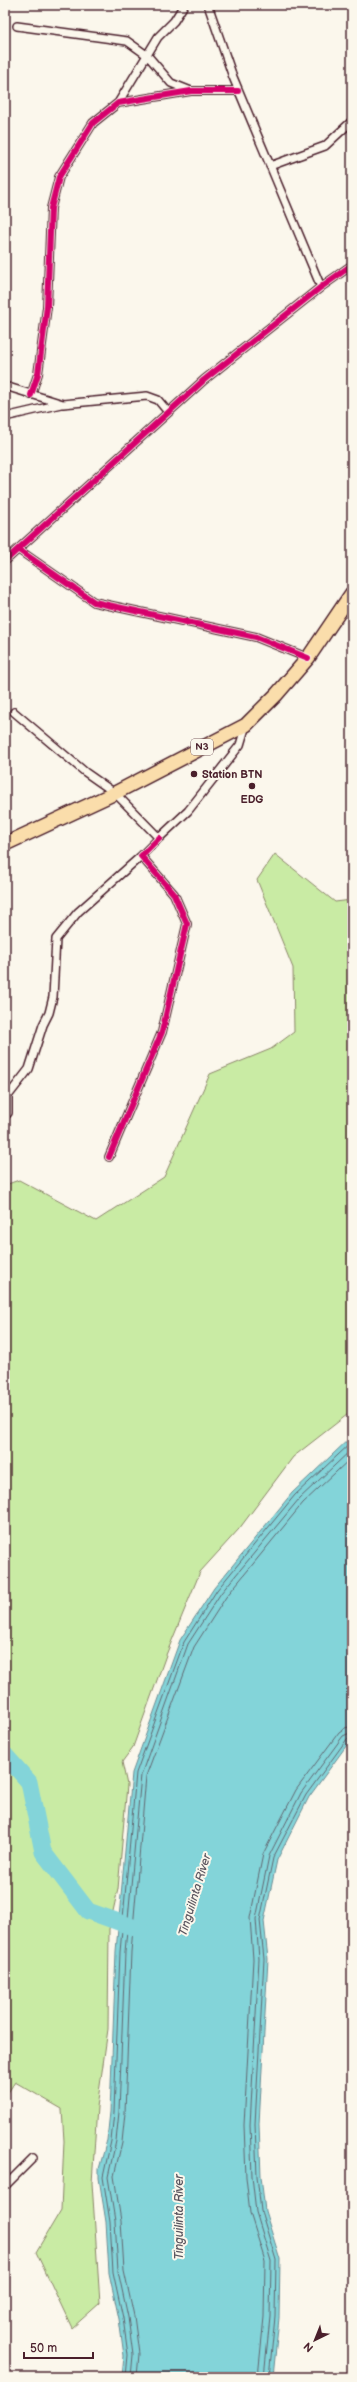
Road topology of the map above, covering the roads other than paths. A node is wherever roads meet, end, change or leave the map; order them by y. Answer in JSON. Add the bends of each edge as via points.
{"nodes":[{"id":1,"x":184,"y":5,"type":"edge"},
{"id":2,"x":208,"y":5,"type":"edge"},
{"id":3,"x":17,"y":26,"type":"dead end"},
{"id":4,"x":148,"y":56,"type":"junction"},
{"id":5,"x":191,"y":91,"type":"junction"},
{"id":6,"x":238,"y":91,"type":"junction"},
{"id":7,"x":118,"y":103,"type":"junction"},
{"id":8,"x":352,"y":120,"type":"edge"},
{"id":9,"x":270,"y":166,"type":"junction"},
{"id":10,"x":352,"y":265,"type":"edge"},
{"id":11,"x":321,"y":287,"type":"junction"},
{"id":12,"x":5,"y":386,"type":"edge"},
{"id":13,"x":31,"y":394,"type":"junction"},
{"id":14,"x":63,"y":404,"type":"junction"},
{"id":15,"x":168,"y":412,"type":"junction"},
{"id":16,"x":5,"y":417,"type":"edge"},
{"id":17,"x":19,"y":550,"type":"junction"},
{"id":18,"x":5,"y":561,"type":"edge"},
{"id":19,"x":352,"y":593,"type":"edge"},
{"id":20,"x":308,"y":658,"type":"junction"},
{"id":21,"x":14,"y":712,"type":"dead end"},
{"id":22,"x":246,"y":725,"type":"junction"},
{"id":23,"x":115,"y":793,"type":"junction"},
{"id":24,"x":159,"y":838,"type":"junction"},
{"id":25,"x":5,"y":844,"type":"edge"},
{"id":26,"x":141,"y":856,"type":"junction"},
{"id":27,"x":5,"y":1116,"type":"edge"},
{"id":28,"x":109,"y":1157,"type":"dead end"},
{"id":29,"x":33,"y":2158,"type":"dead end"},
{"id":30,"x":5,"y":2186,"type":"edge"}],
"edges":[{"from":1,"to":4,"type":"street","via":[[174,21],[158,37]]},
{"from":2,"to":6,"type":"street"},
{"from":3,"to":4,"type":"street","via":[[127,41]]},
{"from":4,"to":5,"type":"street","via":[[171,83]]},
{"from":4,"to":7,"type":"street"},
{"from":5,"to":6,"type":"street"},
{"from":5,"to":7,"type":"street"},
{"from":6,"to":9,"type":"street"},
{"from":7,"to":13,"type":"street","via":[[94,121],[60,177],[51,208],[47,307],[39,366]]},
{"from":8,"to":9,"type":"street","via":[[325,146]]},
{"from":9,"to":11,"type":"street"},
{"from":10,"to":11,"type":"street"},
{"from":11,"to":15,"type":"street","via":[[210,375]]},
{"from":12,"to":13,"type":"street"},
{"from":13,"to":14,"type":"street"},
{"from":14,"to":15,"type":"street","via":[[147,396],[158,400]]},
{"from":14,"to":16,"type":"street"},
{"from":15,"to":17,"type":"street","via":[[75,495]]},
{"from":17,"to":18,"type":"street"},
{"from":17,"to":20,"type":"street","via":[[94,602],[256,637]]},
{"from":19,"to":20,"type":"highway","number":"N3"},
{"from":20,"to":22,"type":"highway","number":"N3"},
{"from":21,"to":23,"type":"street","via":[[85,772]]},
{"from":22,"to":23,"type":"highway","number":"N3"},
{"from":22,"to":24,"type":"street","via":[[240,745],[188,811]]},
{"from":23,"to":24,"type":"street"},
{"from":23,"to":25,"type":"highway","number":"N3"},
{"from":24,"to":26,"type":"street"},
{"from":26,"to":27,"type":"street","via":[[78,912],[56,939],[54,997],[29,1069],[8,1096],[8,1113]]},
{"from":26,"to":28,"type":"street","via":[[174,894],[187,924],[162,1032]]},
{"from":29,"to":30,"type":"street"}]}
